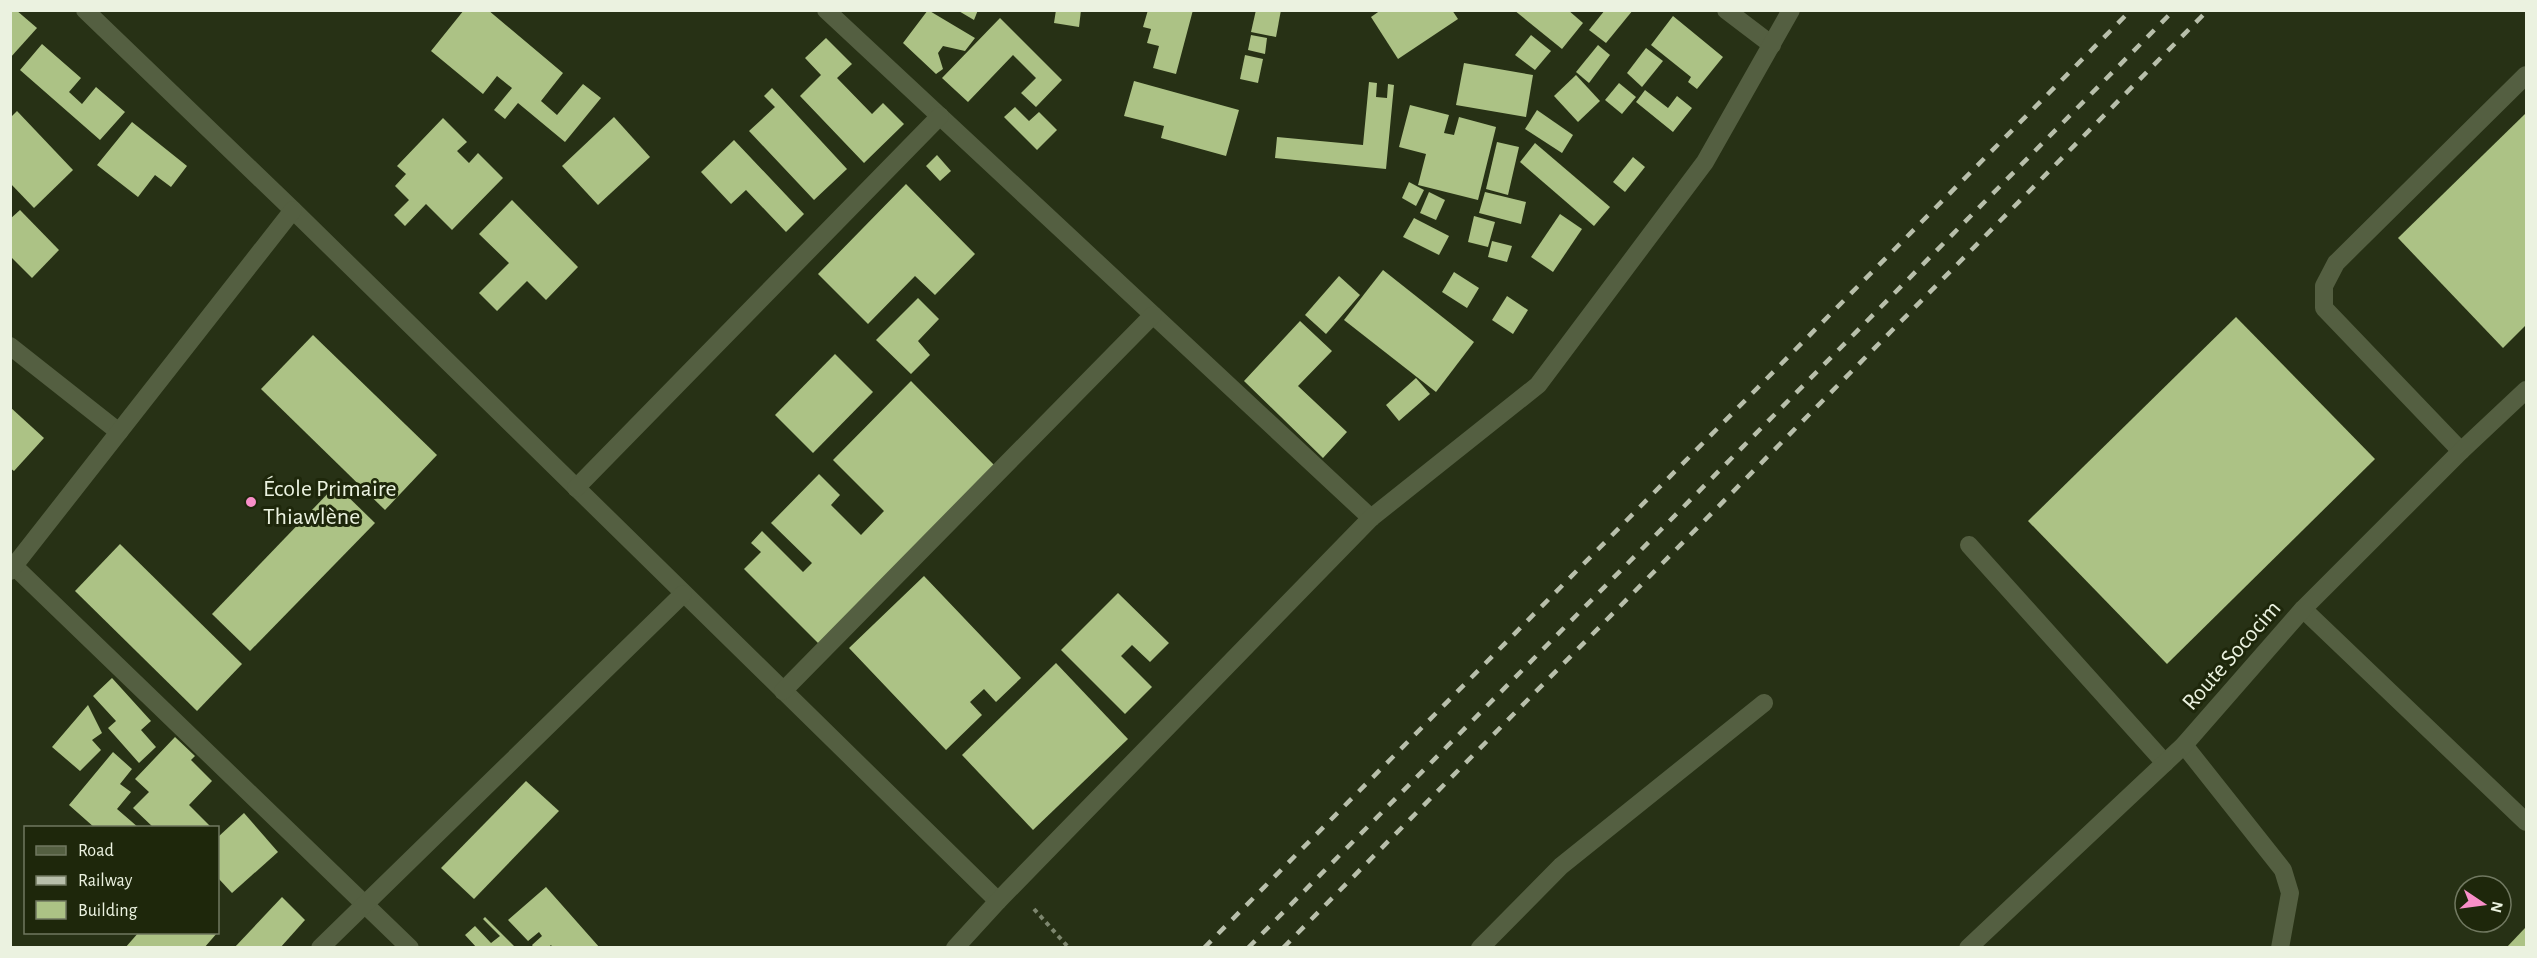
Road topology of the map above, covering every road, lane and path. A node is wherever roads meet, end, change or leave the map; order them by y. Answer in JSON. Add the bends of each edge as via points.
{"nodes":[{"id":1,"x":85,"y":10,"type":"edge"},
{"id":2,"x":826,"y":10,"type":"edge"},
{"id":3,"x":1726,"y":10,"type":"edge"},
{"id":4,"x":1791,"y":10,"type":"edge"},
{"id":5,"x":1772,"y":45,"type":"junction"},
{"id":6,"x":2526,"y":75,"type":"edge"},
{"id":7,"x":940,"y":117,"type":"junction"},
{"id":8,"x":293,"y":210,"type":"junction"},
{"id":9,"x":1153,"y":315,"type":"junction"},
{"id":10,"x":10,"y":346,"type":"edge"},
{"id":11,"x":2526,"y":390,"type":"edge"},
{"id":12,"x":118,"y":432,"type":"junction"},
{"id":13,"x":2461,"y":451,"type":"junction"},
{"id":14,"x":576,"y":488,"type":"junction"},
{"id":15,"x":1371,"y":518,"type":"junction"},
{"id":16,"x":1968,"y":545,"type":"dead end"},
{"id":17,"x":12,"y":569,"type":"edge"},
{"id":18,"x":683,"y":594,"type":"junction"},
{"id":19,"x":2303,"y":609,"type":"junction"},
{"id":20,"x":783,"y":691,"type":"junction"},
{"id":21,"x":1764,"y":703,"type":"dead end"},
{"id":22,"x":2184,"y":746,"type":"junction"},
{"id":23,"x":2165,"y":763,"type":"junction"},
{"id":24,"x":2526,"y":822,"type":"edge"},
{"id":25,"x":1013,"y":886,"type":"junction"},
{"id":26,"x":998,"y":901,"type":"junction"},
{"id":27,"x":363,"y":903,"type":"junction"},
{"id":28,"x":320,"y":948,"type":"edge"},
{"id":29,"x":410,"y":948,"type":"edge"},
{"id":30,"x":955,"y":948,"type":"edge"},
{"id":31,"x":1070,"y":948,"type":"edge"},
{"id":32,"x":1480,"y":948,"type":"edge"},
{"id":33,"x":1968,"y":948,"type":"edge"},
{"id":34,"x":2280,"y":948,"type":"edge"}],
"edges":[{"from":1,"to":8,"type":"street"},
{"from":2,"to":7,"type":"street"},
{"from":3,"to":5,"type":"street"},
{"from":4,"to":5,"type":"street"},
{"from":5,"to":15,"type":"street","via":[[1705,162],[1538,385]]},
{"from":6,"to":13,"type":"street","via":[[2336,262],[2324,286],[2324,308]]},
{"from":7,"to":9,"type":"street"},
{"from":7,"to":14,"type":"street"},
{"from":8,"to":12,"type":"street"},
{"from":8,"to":14,"type":"street"},
{"from":9,"to":15,"type":"street"},
{"from":9,"to":20,"type":"street"},
{"from":10,"to":12,"type":"street"},
{"from":11,"to":13,"type":"street","name":"Route Sococim"},
{"from":12,"to":17,"type":"street"},
{"from":13,"to":19,"type":"street","name":"Route Sococim"},
{"from":14,"to":18,"type":"street"},
{"from":15,"to":25,"type":"street"},
{"from":16,"to":23,"type":"street"},
{"from":17,"to":27,"type":"street"},
{"from":18,"to":20,"type":"street"},
{"from":18,"to":27,"type":"street"},
{"from":19,"to":22,"type":"street","name":"Route Sococim"},
{"from":19,"to":24,"type":"street"},
{"from":20,"to":26,"type":"street"},
{"from":21,"to":32,"type":"street","via":[[1561,866]]},
{"from":22,"to":23,"type":"street","name":"Route Sococim"},
{"from":22,"to":34,"type":"street","via":[[2283,870],[2290,893]]},
{"from":23,"to":33,"type":"street","name":"Route Sococim"},
{"from":25,"to":26,"type":"street"},
{"from":25,"to":31,"type":"path"},
{"from":26,"to":30,"type":"street"},
{"from":27,"to":28,"type":"street"},
{"from":27,"to":29,"type":"street"}]}
